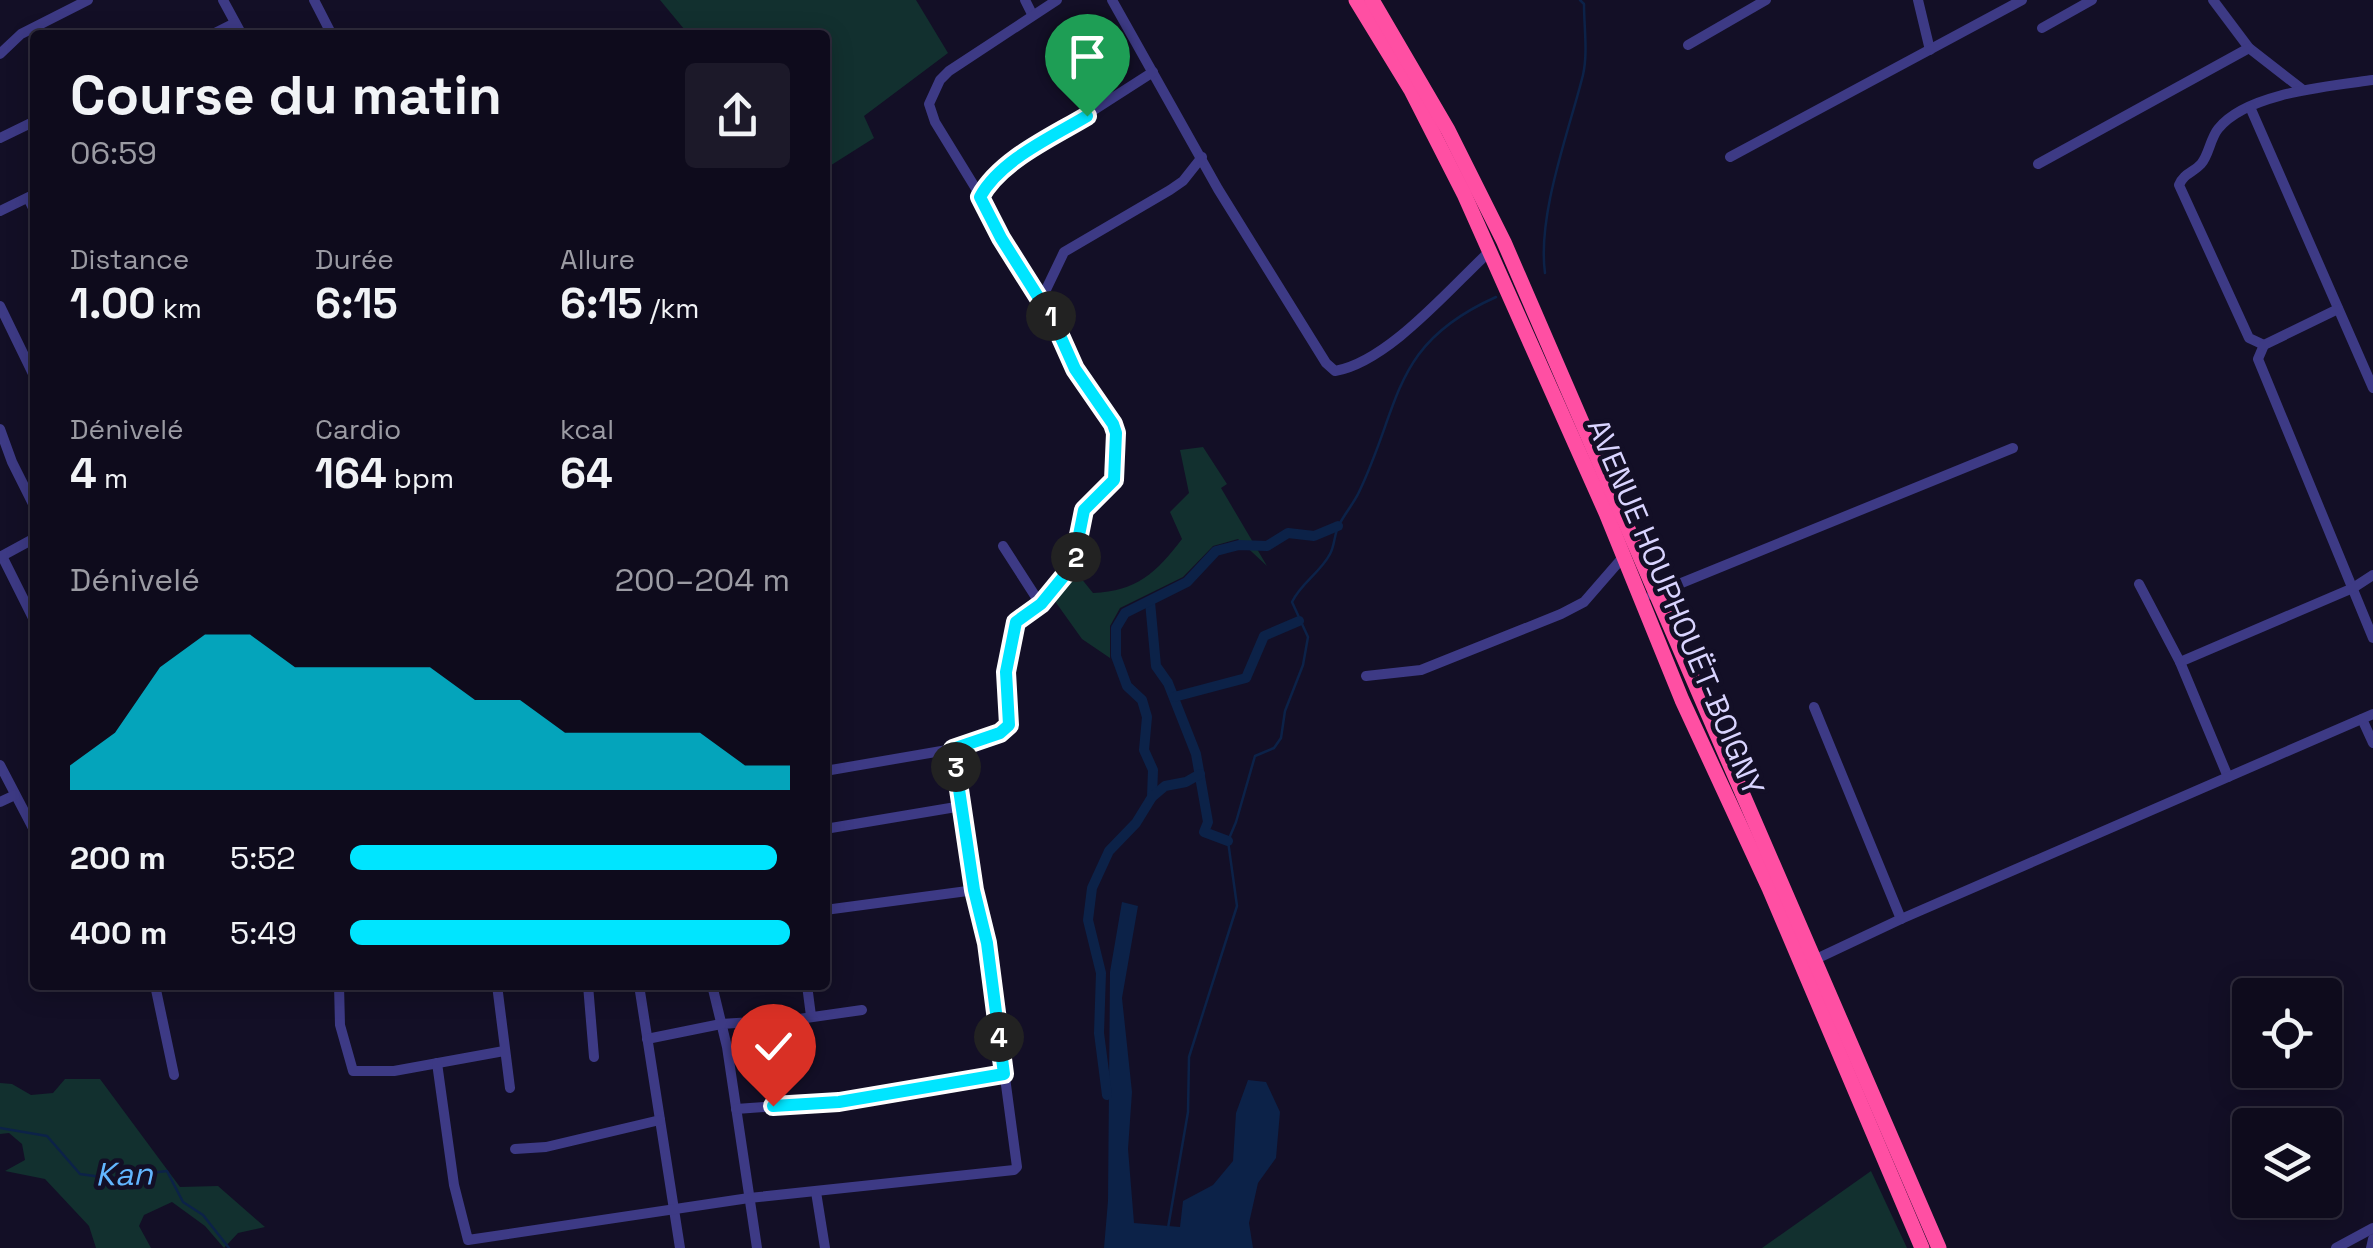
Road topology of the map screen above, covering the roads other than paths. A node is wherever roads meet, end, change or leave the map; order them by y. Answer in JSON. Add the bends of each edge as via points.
{"nodes":[{"id":1,"x":88,"y":0,"type":"edge"},
{"id":2,"x":223,"y":0,"type":"edge"},
{"id":3,"x":314,"y":0,"type":"edge"},
{"id":4,"x":1025,"y":0,"type":"edge"},
{"id":5,"x":1057,"y":0,"type":"edge"},
{"id":6,"x":1112,"y":0,"type":"edge"},
{"id":7,"x":1356,"y":0,"type":"edge"},
{"id":8,"x":1372,"y":0,"type":"edge"},
{"id":9,"x":1766,"y":0,"type":"edge"},
{"id":10,"x":1918,"y":0,"type":"edge"},
{"id":11,"x":2022,"y":0,"type":"edge"},
{"id":12,"x":2092,"y":0,"type":"edge"},
{"id":13,"x":2213,"y":0,"type":"edge"},
{"id":14,"x":1032,"y":14,"type":"junction"},
{"id":15,"x":236,"y":23,"type":"junction"},
{"id":16,"x":2042,"y":28,"type":"dead end"},
{"id":17,"x":221,"y":30,"type":"edge"},
{"id":18,"x":240,"y":30,"type":"edge"},
{"id":19,"x":329,"y":30,"type":"edge"},
{"id":20,"x":1688,"y":45,"type":"dead end"},
{"id":21,"x":2249,"y":48,"type":"junction"},
{"id":22,"x":1930,"y":50,"type":"junction"},
{"id":23,"x":0,"y":54,"type":"edge"},
{"id":24,"x":1153,"y":72,"type":"junction"},
{"id":25,"x":2373,"y":80,"type":"edge"},
{"id":26,"x":2303,"y":90,"type":"junction"},
{"id":27,"x":2250,"y":108,"type":"junction"},
{"id":28,"x":30,"y":123,"type":"edge"},
{"id":29,"x":0,"y":138,"type":"edge"},
{"id":30,"x":1730,"y":156,"type":"dead end"},
{"id":31,"x":1202,"y":157,"type":"junction"},
{"id":32,"x":2038,"y":164,"type":"dead end"},
{"id":33,"x":30,"y":197,"type":"edge"},
{"id":34,"x":980,"y":197,"type":"junction"},
{"id":35,"x":0,"y":210,"type":"edge"},
{"id":36,"x":1490,"y":251,"type":"junction"},
{"id":37,"x":1041,"y":300,"type":"junction"},
{"id":38,"x":0,"y":306,"type":"edge"},
{"id":39,"x":2338,"y":310,"type":"junction"},
{"id":40,"x":2264,"y":345,"type":"junction"},
{"id":41,"x":30,"y":368,"type":"edge"},
{"id":42,"x":2373,"y":388,"type":"edge"},
{"id":43,"x":0,"y":429,"type":"edge"},
{"id":44,"x":2012,"y":448,"type":"dead end"},
{"id":45,"x":30,"y":498,"type":"edge"},
{"id":46,"x":30,"y":541,"type":"edge"},
{"id":47,"x":1003,"y":546,"type":"dead end"},
{"id":48,"x":1,"y":556,"type":"edge"},
{"id":49,"x":1624,"y":556,"type":"junction"},
{"id":50,"x":2373,"y":575,"type":"edge"},
{"id":51,"x":2139,"y":584,"type":"dead end"},
{"id":52,"x":2353,"y":588,"type":"junction"},
{"id":53,"x":1650,"y":596,"type":"junction"},
{"id":54,"x":1041,"y":604,"type":"junction"},
{"id":55,"x":30,"y":612,"type":"edge"},
{"id":56,"x":2373,"y":638,"type":"edge"},
{"id":57,"x":2180,"y":662,"type":"junction"},
{"id":58,"x":1366,"y":676,"type":"dead end"},
{"id":59,"x":1814,"y":707,"type":"dead end"},
{"id":60,"x":2367,"y":716,"type":"edge"},
{"id":61,"x":2373,"y":742,"type":"edge"},
{"id":62,"x":953,"y":749,"type":"junction"},
{"id":63,"x":0,"y":765,"type":"edge"},
{"id":64,"x":830,"y":770,"type":"edge"},
{"id":65,"x":2228,"y":777,"type":"junction"},
{"id":66,"x":15,"y":794,"type":"junction"},
{"id":67,"x":0,"y":802,"type":"edge"},
{"id":68,"x":962,"y":806,"type":"junction"},
{"id":69,"x":30,"y":822,"type":"edge"},
{"id":70,"x":830,"y":827,"type":"edge"},
{"id":71,"x":974,"y":890,"type":"junction"},
{"id":72,"x":830,"y":909,"type":"edge"},
{"id":73,"x":1901,"y":919,"type":"junction"},
{"id":74,"x":1814,"y":960,"type":"junction"},
{"id":75,"x":156,"y":990,"type":"edge"},
{"id":76,"x":340,"y":990,"type":"edge"},
{"id":77,"x":498,"y":990,"type":"edge"},
{"id":78,"x":588,"y":990,"type":"edge"},
{"id":79,"x":639,"y":990,"type":"edge"},
{"id":80,"x":713,"y":990,"type":"edge"},
{"id":81,"x":808,"y":990,"type":"edge"},
{"id":82,"x":862,"y":1010,"type":"dead end"},
{"id":83,"x":811,"y":1016,"type":"junction"},
{"id":84,"x":720,"y":1024,"type":"junction"},
{"id":85,"x":647,"y":1039,"type":"junction"},
{"id":86,"x":504,"y":1051,"type":"junction"},
{"id":87,"x":594,"y":1057,"type":"dead end"},
{"id":88,"x":436,"y":1063,"type":"junction"},
{"id":89,"x":1004,"y":1074,"type":"junction"},
{"id":90,"x":174,"y":1076,"type":"dead end"},
{"id":91,"x":510,"y":1088,"type":"dead end"},
{"id":92,"x":736,"y":1110,"type":"junction"},
{"id":93,"x":660,"y":1120,"type":"junction"},
{"id":94,"x":516,"y":1149,"type":"dead end"},
{"id":95,"x":816,"y":1192,"type":"junction"},
{"id":96,"x":750,"y":1198,"type":"junction"},
{"id":97,"x":675,"y":1210,"type":"junction"},
{"id":98,"x":2373,"y":1228,"type":"edge"},
{"id":99,"x":2373,"y":1238,"type":"edge"},
{"id":100,"x":680,"y":1248,"type":"edge"},
{"id":101,"x":757,"y":1248,"type":"edge"},
{"id":102,"x":825,"y":1248,"type":"edge"},
{"id":103,"x":1922,"y":1248,"type":"edge"},
{"id":104,"x":1938,"y":1248,"type":"edge"},
{"id":105,"x":2336,"y":1248,"type":"edge"},
{"id":106,"x":2372,"y":1248,"type":"edge"}],
"edges":[{"from":1,"to":23,"type":"street","via":[[20,34]]},
{"from":2,"to":15,"type":"street"},
{"from":3,"to":19,"type":"street"},
{"from":4,"to":14,"type":"street"},
{"from":5,"to":14,"type":"street"},
{"from":6,"to":24,"type":"street"},
{"from":7,"to":36,"type":"highway","name":"AVENUE HOUPHOUËT-BOIGNY","via":[[1436,136]]},
{"from":8,"to":53,"type":"highway","name":"AVENUE HOUPHOUËT-BOIGNY","via":[[1478,186]]},
{"from":9,"to":20,"type":"street"},
{"from":10,"to":22,"type":"street"},
{"from":11,"to":22,"type":"street"},
{"from":12,"to":16,"type":"street"},
{"from":13,"to":21,"type":"street"},
{"from":14,"to":34,"type":"street","via":[[948,71],[928,104]]},
{"from":15,"to":17,"type":"street"},
{"from":15,"to":18,"type":"street"},
{"from":21,"to":26,"type":"street"},
{"from":21,"to":32,"type":"street"},
{"from":22,"to":30,"type":"street"},
{"from":24,"to":31,"type":"street"},
{"from":24,"to":34,"type":"street","via":[[1019,158]]},
{"from":25,"to":26,"type":"street"},
{"from":26,"to":27,"type":"street"},
{"from":27,"to":39,"type":"street"},
{"from":27,"to":40,"type":"street","via":[[2223,123],[2204,160],[2180,185],[2248,338]]},
{"from":28,"to":29,"type":"street"},
{"from":31,"to":36,"type":"street","via":[[1264,268],[1335,371],[1382,352]]},
{"from":31,"to":37,"type":"street","via":[[1170,190],[1064,252]]},
{"from":33,"to":35,"type":"street"},
{"from":34,"to":37,"type":"street"},
{"from":36,"to":49,"type":"highway","name":"AVENUE HOUPHOUËT-BOIGNY"},
{"from":37,"to":54,"type":"street","via":[[1075,369],[1113,424],[1116,472],[1087,504],[1073,565]]},
{"from":38,"to":41,"type":"street"},
{"from":39,"to":40,"type":"street"},
{"from":39,"to":42,"type":"street"},
{"from":40,"to":52,"type":"street","via":[[2258,360]]},
{"from":43,"to":45,"type":"street"},
{"from":44,"to":53,"type":"street"},
{"from":46,"to":48,"type":"street"},
{"from":47,"to":54,"type":"street"},
{"from":48,"to":55,"type":"street"},
{"from":49,"to":53,"type":"highway","name":"AVENUE HOUPHOUËT-BOIGNY"},
{"from":49,"to":58,"type":"street","via":[[1584,602],[1560,614],[1421,670]]},
{"from":50,"to":52,"type":"street"},
{"from":51,"to":57,"type":"street"},
{"from":52,"to":56,"type":"street"},
{"from":52,"to":57,"type":"street"},
{"from":53,"to":74,"type":"highway","name":"AVENUE HOUPHOUËT-BOIGNY"},
{"from":53,"to":103,"type":"highway","name":"AVENUE HOUPHOUËT-BOIGNY","via":[[1682,700]]},
{"from":54,"to":62,"type":"street","via":[[1016,622],[1006,672],[1007,728]]},
{"from":57,"to":65,"type":"street"},
{"from":59,"to":73,"type":"street"},
{"from":60,"to":61,"type":"street"},
{"from":60,"to":65,"type":"street"},
{"from":62,"to":64,"type":"street"},
{"from":62,"to":68,"type":"street"},
{"from":63,"to":66,"type":"street"},
{"from":65,"to":73,"type":"street"},
{"from":66,"to":67,"type":"street"},
{"from":66,"to":69,"type":"street"},
{"from":68,"to":70,"type":"street"},
{"from":68,"to":71,"type":"street"},
{"from":71,"to":72,"type":"street"},
{"from":71,"to":89,"type":"street"},
{"from":73,"to":74,"type":"street"},
{"from":74,"to":104,"type":"highway","name":"AVENUE HOUPHOUËT-BOIGNY"},
{"from":75,"to":90,"type":"street"},
{"from":76,"to":88,"type":"street","via":[[340,1025],[353,1071]]},
{"from":77,"to":86,"type":"street"},
{"from":78,"to":87,"type":"street"},
{"from":79,"to":85,"type":"street"},
{"from":80,"to":84,"type":"street"},
{"from":81,"to":83,"type":"street"},
{"from":82,"to":83,"type":"street"},
{"from":83,"to":84,"type":"street"},
{"from":84,"to":85,"type":"street"},
{"from":84,"to":92,"type":"street"},
{"from":85,"to":93,"type":"street"},
{"from":86,"to":88,"type":"street"},
{"from":86,"to":91,"type":"street"},
{"from":88,"to":97,"type":"street","via":[[468,1240]]},
{"from":89,"to":92,"type":"street","via":[[839,1102]]},
{"from":89,"to":95,"type":"street","via":[[1014,1170]]},
{"from":92,"to":96,"type":"street"},
{"from":93,"to":94,"type":"street"},
{"from":93,"to":97,"type":"street"},
{"from":95,"to":96,"type":"street"},
{"from":95,"to":102,"type":"street"},
{"from":96,"to":97,"type":"street"},
{"from":96,"to":101,"type":"street"},
{"from":97,"to":100,"type":"street"},
{"from":98,"to":105,"type":"street"},
{"from":99,"to":106,"type":"street"}]}
